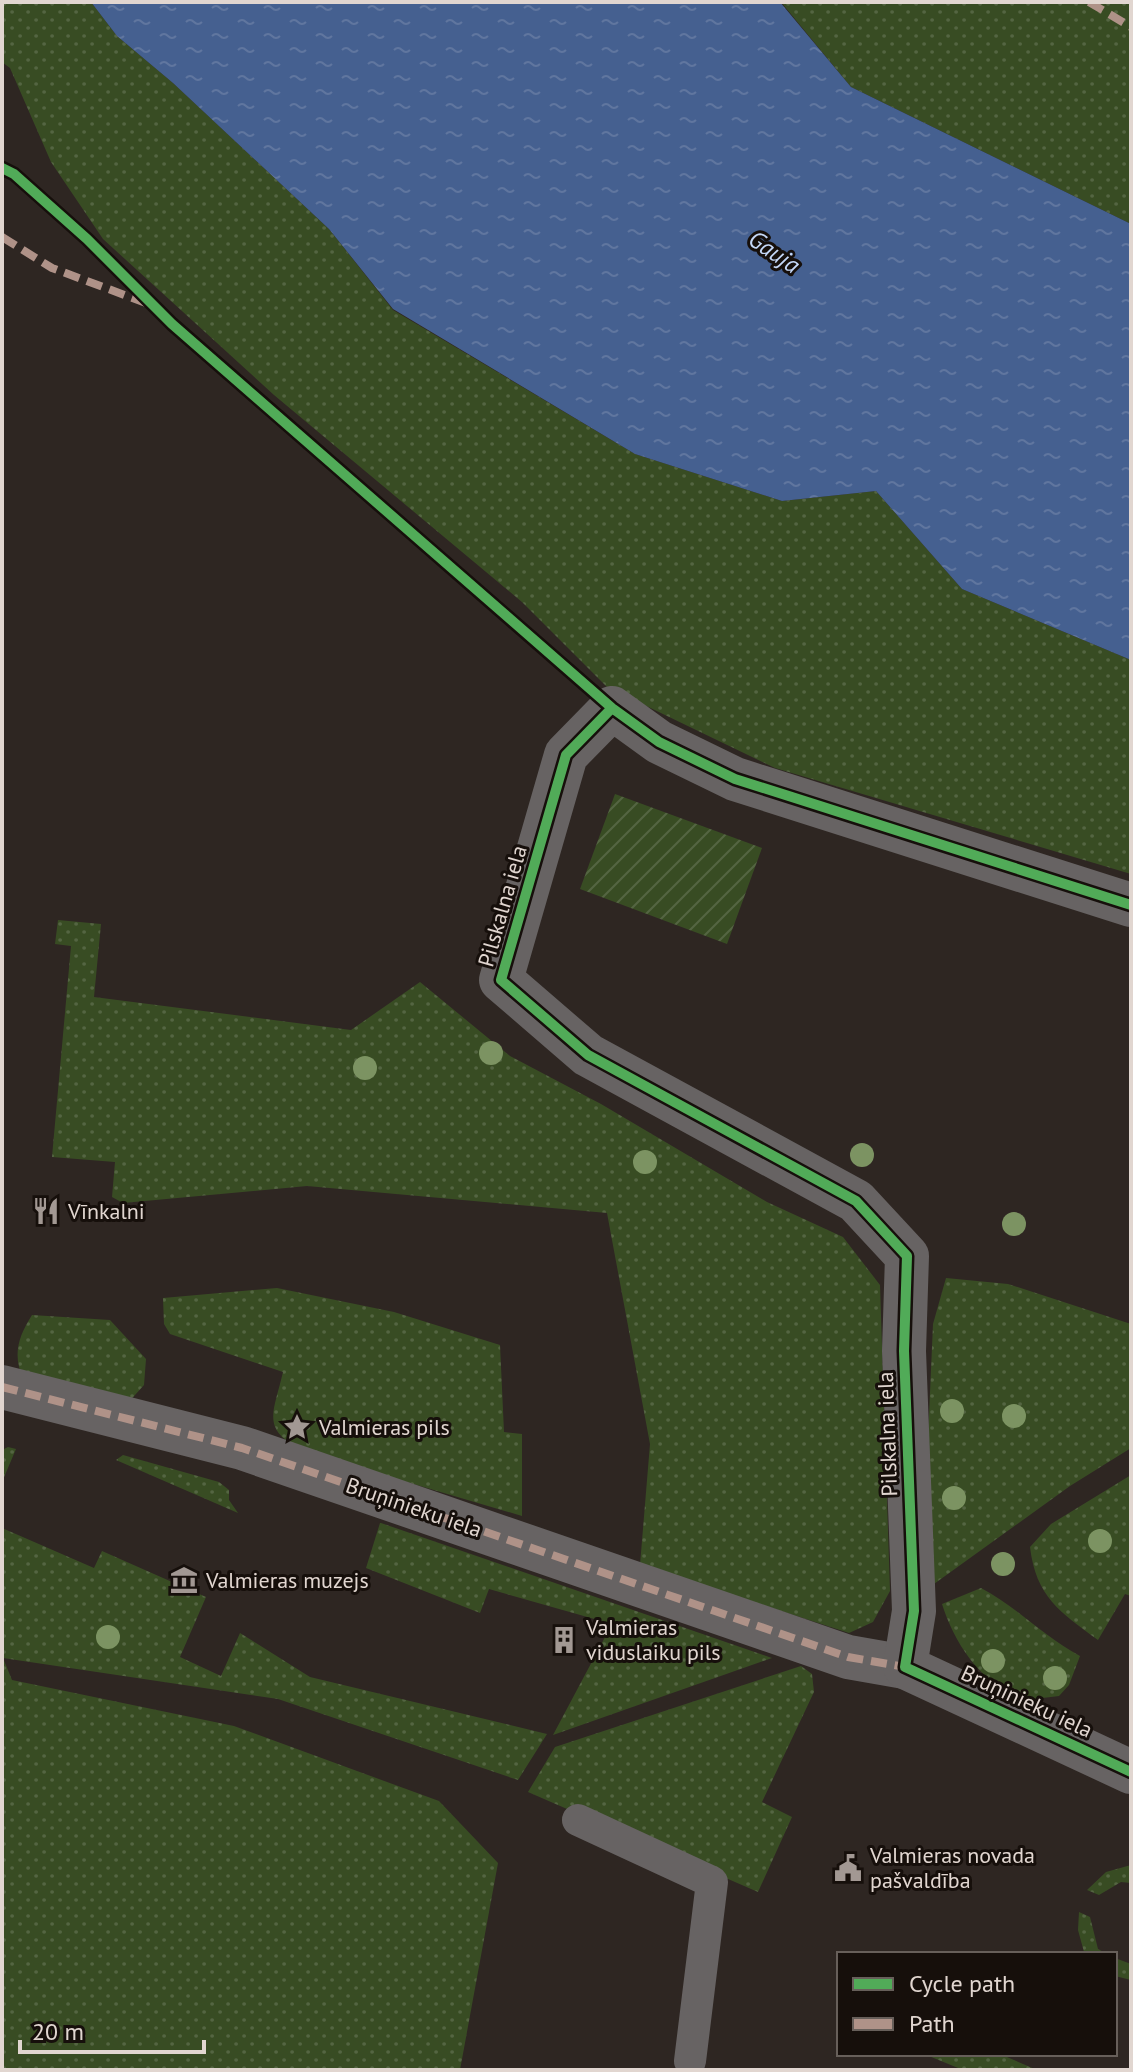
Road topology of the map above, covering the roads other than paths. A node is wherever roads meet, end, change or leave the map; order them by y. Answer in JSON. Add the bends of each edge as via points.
{"nodes":[{"id":1,"x":1131,"y":905,"type":"edge"},
{"id":2,"x":2,"y":1387,"type":"edge"},
{"id":3,"x":905,"y":1667,"type":"junction"},
{"id":4,"x":1131,"y":1772,"type":"edge"},
{"id":5,"x":578,"y":1820,"type":"dead end"},
{"id":6,"x":696,"y":2067,"type":"edge"}],
"edges":[{"from":1,"to":3,"type":"street","name":"Pilskalna iela","via":[[735,779],[659,742],[612,708],[566,755],[501,980],[588,1055],[856,1201],[907,1256],[904,1351],[914,1611]]},
{"from":2,"to":3,"type":"street","name":"Bruņinieku iela","via":[[242,1448],[848,1657]]},
{"from":3,"to":4,"type":"street","name":"Bruņinieku iela"},
{"from":5,"to":6,"type":"lane","via":[[712,1882]]}]}
